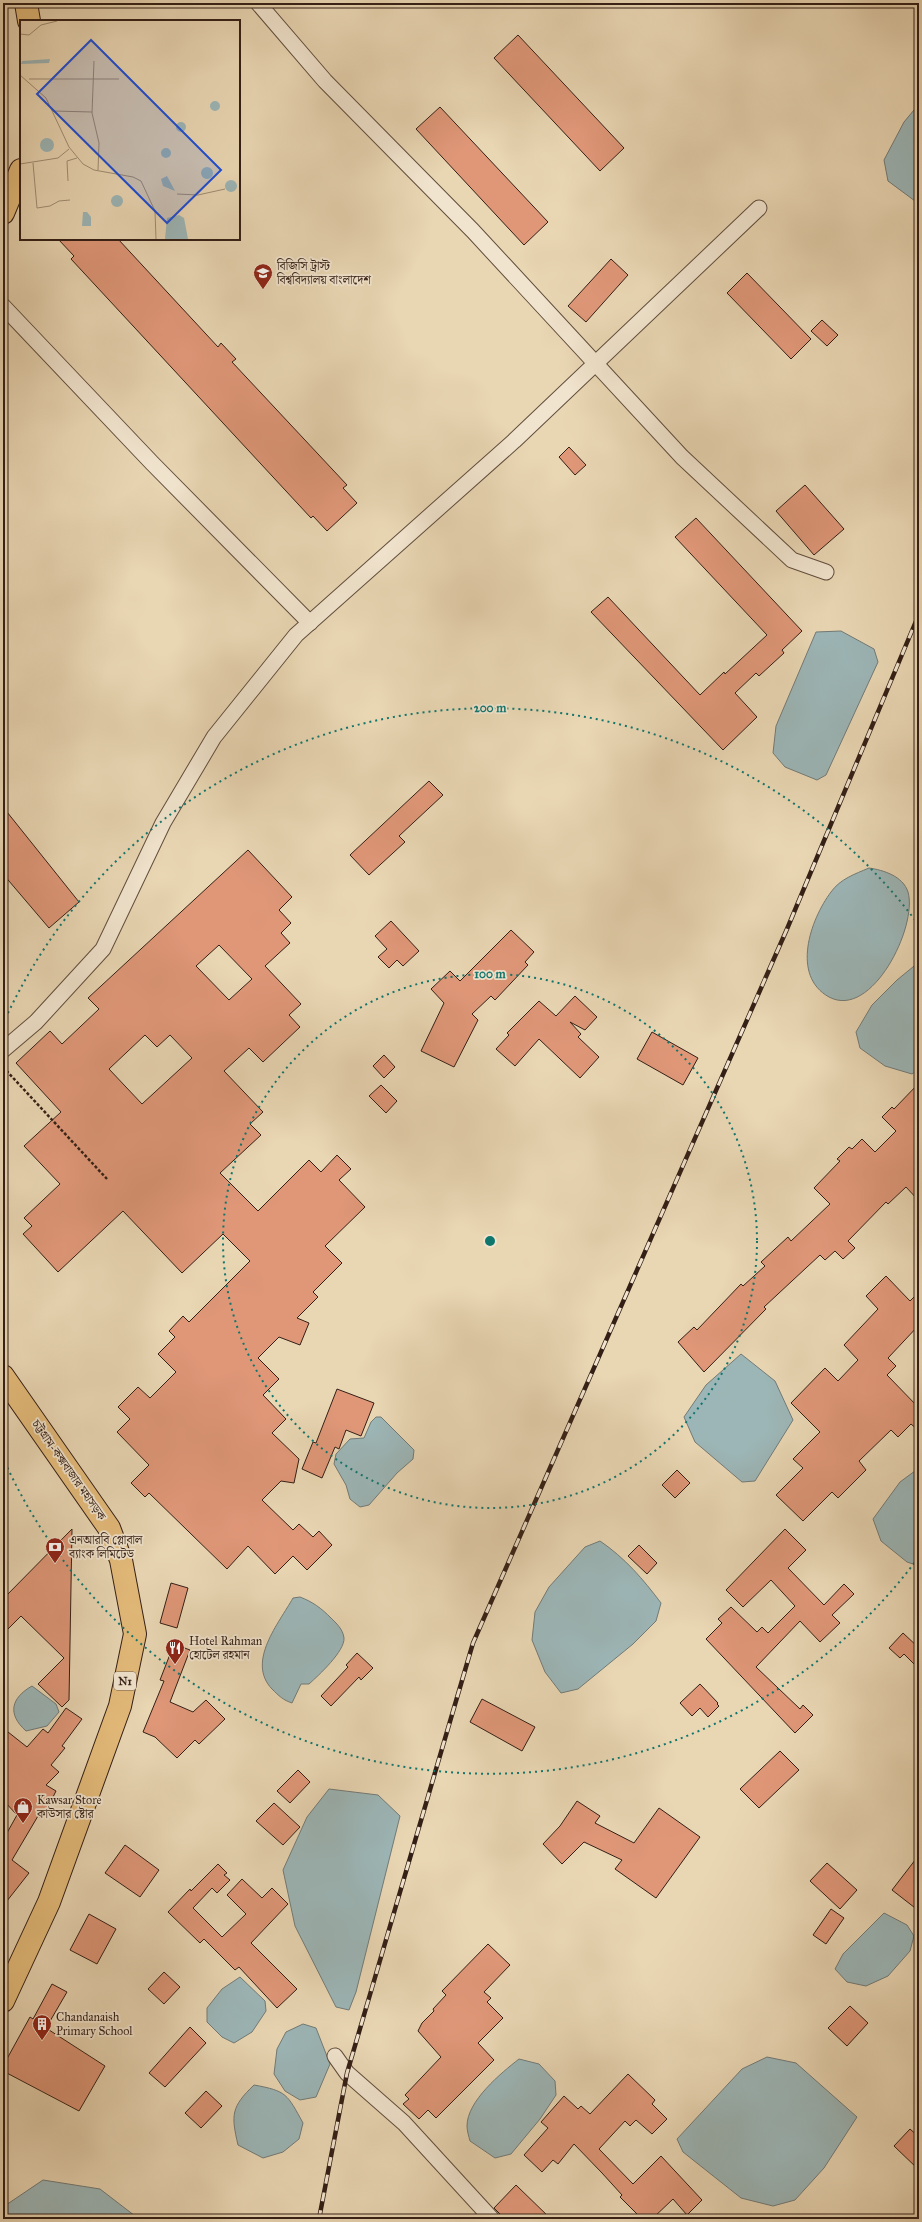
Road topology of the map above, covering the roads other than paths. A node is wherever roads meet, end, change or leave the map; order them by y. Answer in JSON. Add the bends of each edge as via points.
{"nodes":[{"id":1,"x":26,"y":3,"type":"edge"},
{"id":2,"x":258,"y":3,"type":"edge"},
{"id":3,"x":29,"y":20,"type":"edge"},
{"id":4,"x":20,"y":172,"type":"edge"},
{"id":5,"x":759,"y":208,"type":"dead end"},
{"id":6,"x":3,"y":213,"type":"edge"},
{"id":7,"x":3,"y":306,"type":"edge"},
{"id":8,"x":598,"y":364,"type":"junction"},
{"id":9,"x":826,"y":572,"type":"dead end"},
{"id":10,"x":310,"y":623,"type":"junction"},
{"id":11,"x":3,"y":1050,"type":"edge"},
{"id":12,"x":3,"y":1376,"type":"edge"},
{"id":13,"x":3,"y":2001,"type":"edge"},
{"id":14,"x":335,"y":2056,"type":"dead end"},
{"id":15,"x":492,"y":2219,"type":"edge"}],
"edges":[{"from":1,"to":3,"type":"highway"},
{"from":2,"to":8,"type":"street","via":[[324,81],[473,231]]},
{"from":4,"to":6,"type":"highway"},
{"from":5,"to":8,"type":"street"},
{"from":7,"to":10,"type":"street","via":[[158,469]]},
{"from":8,"to":9,"type":"street","via":[[682,457],[792,560]]},
{"from":8,"to":10,"type":"street"},
{"from":10,"to":11,"type":"street","via":[[296,635],[214,737],[163,822],[103,949],[36,1022]]},
{"from":12,"to":13,"type":"highway","name":"চট্টগ্রাম-কক্সবাজার মহাসড়ক","number":"N1","via":[[108,1528],[121,1560],[135,1634],[120,1706],[50,1902]]},
{"from":14,"to":15,"type":"street","via":[[347,2073],[404,2123]]}]}
